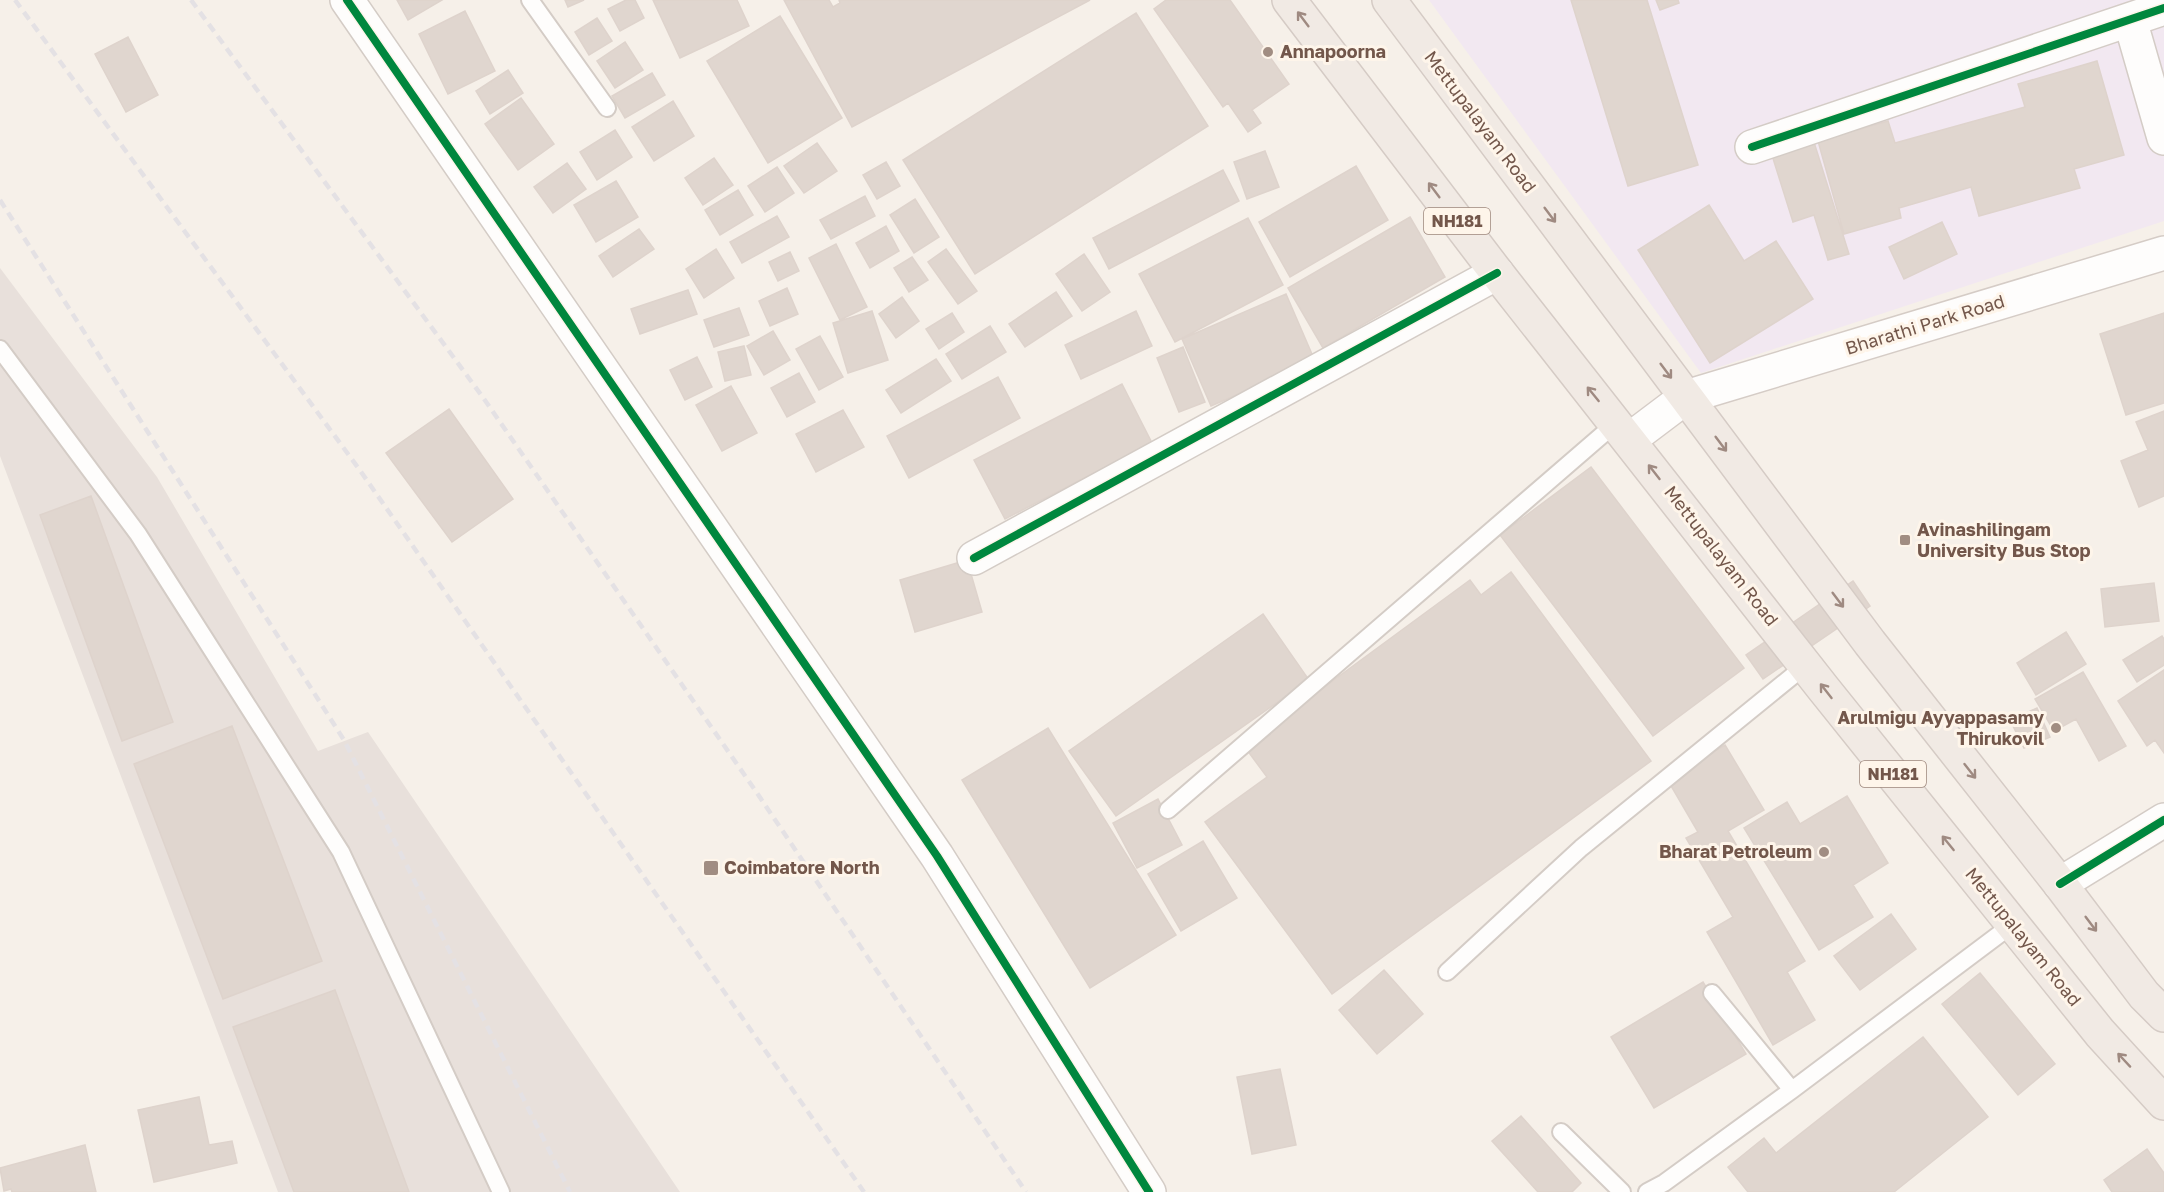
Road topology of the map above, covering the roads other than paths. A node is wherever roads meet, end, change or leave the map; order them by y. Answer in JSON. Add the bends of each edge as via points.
{"nodes":[{"id":1,"x":347,"y":0,"type":"edge"},
{"id":2,"x":530,"y":0,"type":"edge"},
{"id":3,"x":1289,"y":0,"type":"edge"},
{"id":4,"x":1389,"y":0,"type":"edge"},
{"id":5,"x":2164,"y":8,"type":"edge"},
{"id":6,"x":2130,"y":20,"type":"junction"},
{"id":7,"x":607,"y":108,"type":"dead end"},
{"id":8,"x":2164,"y":138,"type":"edge"},
{"id":9,"x":1752,"y":147,"type":"dead end"},
{"id":10,"x":2164,"y":253,"type":"edge"},
{"id":11,"x":1497,"y":273,"type":"junction"},
{"id":12,"x":0,"y":349,"type":"edge"},
{"id":13,"x":1686,"y":397,"type":"junction"},
{"id":14,"x":1623,"y":431,"type":"junction"},
{"id":15,"x":974,"y":558,"type":"dead end"},
{"id":16,"x":1806,"y":664,"type":"junction"},
{"id":17,"x":1168,"y":810,"type":"dead end"},
{"id":18,"x":2164,"y":820,"type":"edge"},
{"id":19,"x":2060,"y":884,"type":"junction"},
{"id":20,"x":2013,"y":924,"type":"junction"},
{"id":21,"x":1447,"y":972,"type":"dead end"},
{"id":22,"x":1712,"y":993,"type":"dead end"},
{"id":23,"x":2164,"y":1015,"type":"edge"},
{"id":24,"x":1792,"y":1090,"type":"junction"},
{"id":25,"x":2164,"y":1103,"type":"edge"},
{"id":26,"x":1561,"y":1132,"type":"dead end"},
{"id":27,"x":501,"y":1192,"type":"edge"},
{"id":28,"x":1149,"y":1192,"type":"edge"},
{"id":29,"x":1622,"y":1192,"type":"edge"},
{"id":30,"x":1647,"y":1192,"type":"edge"}],
"edges":[{"from":1,"to":28,"type":"street","via":[[937,856]]},
{"from":2,"to":7,"type":"lane"},
{"from":11,"to":3,"type":"highway","name":"Mettupalayam Road","number":"NH181","one_way":true},
{"from":4,"to":13,"type":"highway","name":"Mettupalayam Road","one_way":true},
{"from":5,"to":6,"type":"street"},
{"from":6,"to":8,"type":"street"},
{"from":6,"to":9,"type":"street"},
{"from":10,"to":13,"type":"street","name":"Bharathi Park Road"},
{"from":14,"to":11,"type":"highway","name":"Mettupalayam Road","number":"NH181","one_way":true},
{"from":11,"to":15,"type":"street"},
{"from":12,"to":27,"type":"lane","via":[[138,534],[341,852]]},
{"from":13,"to":14,"type":"street"},
{"from":13,"to":19,"type":"highway","name":"Mettupalayam Road","one_way":true,"via":[[1870,643]]},
{"from":16,"to":14,"type":"highway","name":"Mettupalayam Road","number":"NH181","one_way":true},
{"from":14,"to":17,"type":"lane"},
{"from":20,"to":16,"type":"highway","name":"Mettupalayam Road","number":"NH181","one_way":true},
{"from":16,"to":21,"type":"lane","via":[[1581,848]]},
{"from":18,"to":19,"type":"street"},
{"from":19,"to":23,"type":"highway","name":"Mettupalayam Road","one_way":true,"via":[[2144,995]]},
{"from":20,"to":24,"type":"lane"},
{"from":25,"to":20,"type":"highway","name":"Mettupalayam Road","number":"NH181","one_way":true,"via":[[2100,1033]]},
{"from":22,"to":24,"type":"lane"},
{"from":24,"to":30,"type":"lane"},
{"from":26,"to":29,"type":"lane"}]}
